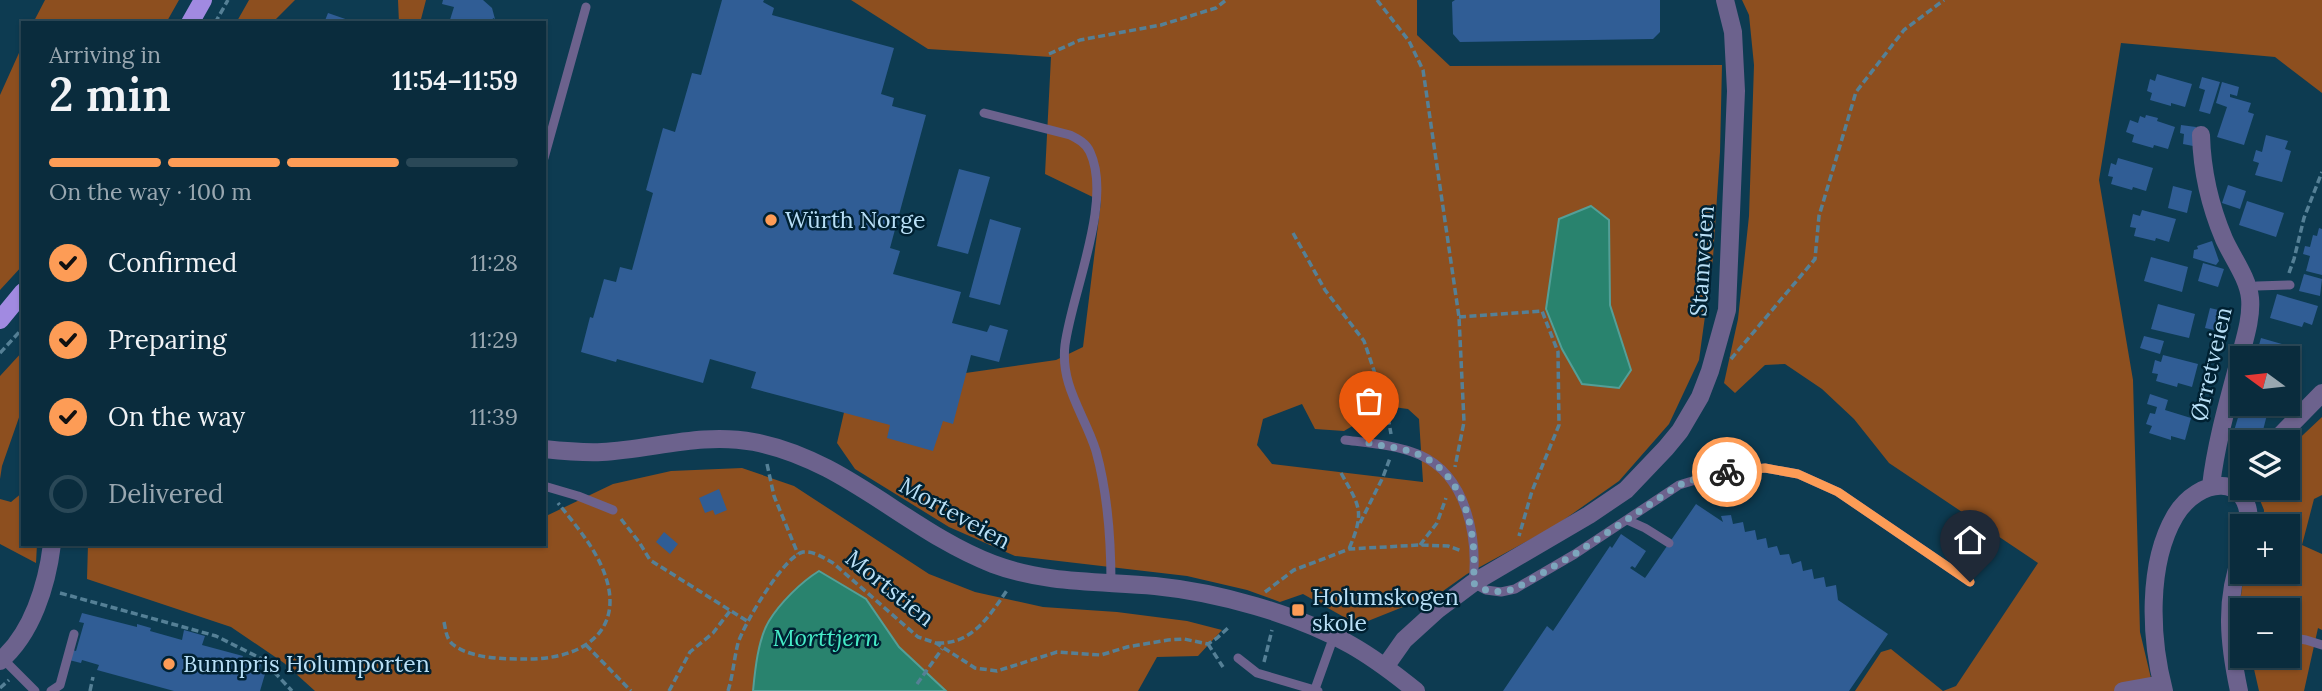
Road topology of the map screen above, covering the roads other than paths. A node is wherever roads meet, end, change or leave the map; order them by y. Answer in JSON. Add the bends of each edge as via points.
{"nodes":[{"id":1,"x":203,"y":0,"type":"edge"},
{"id":2,"x":1725,"y":0,"type":"edge"},
{"id":3,"x":586,"y":7,"type":"dead end"},
{"id":4,"x":191,"y":21,"type":"edge"},
{"id":5,"x":984,"y":113,"type":"dead end"},
{"id":6,"x":2201,"y":135,"type":"dead end"},
{"id":7,"x":546,"y":151,"type":"edge"},
{"id":8,"x":2287,"y":285,"type":"road end"},
{"id":9,"x":2249,"y":289,"type":"junction"},
{"id":10,"x":12,"y":302,"type":"edge"},
{"id":11,"x":0,"y":320,"type":"edge"},
{"id":12,"x":2322,"y":393,"type":"edge"},
{"id":13,"x":2286,"y":430,"type":"edge"},
{"id":14,"x":1345,"y":440,"type":"dead end"},
{"id":15,"x":546,"y":449,"type":"edge"},
{"id":16,"x":2211,"y":486,"type":"junction"},
{"id":17,"x":2230,"y":486,"type":"edge"},
{"id":18,"x":546,"y":487,"type":"edge"},
{"id":19,"x":612,"y":510,"type":"road end"},
{"id":20,"x":1627,"y":520,"type":"junction"},
{"id":21,"x":1669,"y":543,"type":"dead end"},
{"id":22,"x":52,"y":546,"type":"edge"},
{"id":23,"x":1970,"y":582,"type":"dead end"},
{"id":24,"x":1473,"y":583,"type":"junction"},
{"id":25,"x":1111,"y":584,"type":"junction"},
{"id":26,"x":74,"y":634,"type":"dead end"},
{"id":27,"x":1334,"y":636,"type":"junction"},
{"id":28,"x":2300,"y":639,"type":"edge"},
{"id":29,"x":2322,"y":645,"type":"edge"},
{"id":30,"x":1238,"y":658,"type":"dead end"},
{"id":31,"x":2,"y":660,"type":"edge"},
{"id":32,"x":1385,"y":667,"type":"junction"},
{"id":33,"x":2238,"y":668,"type":"edge"},
{"id":34,"x":2163,"y":688,"type":"edge"},
{"id":35,"x":1316,"y":690,"type":"edge"},
{"id":36,"x":34,"y":691,"type":"edge"},
{"id":37,"x":51,"y":691,"type":"edge"},
{"id":38,"x":1416,"y":691,"type":"edge"},
{"id":39,"x":2123,"y":691,"type":"edge"},
{"id":40,"x":2239,"y":691,"type":"edge"}],
"edges":[{"from":1,"to":4,"type":"main road"},
{"from":2,"to":24,"type":"street","name":"Stamveien","via":[[1733,32],[1737,91],[1727,310],[1700,397],[1680,431],[1637,480],[1589,515]]},
{"from":3,"to":7,"type":"lane"},
{"from":5,"to":25,"type":"lane","via":[[1070,135],[1090,151],[1096,205],[1064,360],[1069,391],[1089,432],[1101,473]]},
{"from":6,"to":9,"type":"street","name":"Ørretveien","via":[[2203,171],[2213,210]]},
{"from":8,"to":9,"type":"lane"},
{"from":9,"to":16,"type":"street","name":"Ørretveien","via":[[2249,317]]},
{"from":10,"to":11,"type":"main road"},
{"from":12,"to":13,"type":"street"},
{"from":14,"to":24,"type":"lane","via":[[1423,456],[1452,480],[1468,515],[1475,556]]},
{"from":15,"to":25,"type":"street","name":"Morteveien","via":[[603,452],[704,438],[771,446],[823,466],[993,564],[1045,579]]},
{"from":16,"to":17,"type":"street"},
{"from":16,"to":34,"type":"street","via":[[2194,493],[2183,505],[2168,530],[2158,561],[2155,634]]},
{"from":18,"to":19,"type":"lane"},
{"from":20,"to":21,"type":"lane"},
{"from":20,"to":23,"type":"lane","via":[[1679,485],[1704,476],[1765,468],[1798,474],[1838,492]]},
{"from":20,"to":24,"type":"lane","via":[[1515,589],[1486,590]]},
{"from":22,"to":31,"type":"street","via":[[37,605]]},
{"from":24,"to":32,"type":"street","name":"Stamveien","via":[[1418,625]]},
{"from":25,"to":27,"type":"street","name":"Morteveien","via":[[1205,594]]},
{"from":26,"to":37,"type":"lane","via":[[60,685]]},
{"from":27,"to":32,"type":"street","name":"Morteveien"},
{"from":27,"to":35,"type":"lane"},
{"from":28,"to":29,"type":"lane"},
{"from":30,"to":35,"type":"lane","via":[[1250,670]]},
{"from":31,"to":36,"type":"lane"},
{"from":32,"to":38,"type":"street","name":"Morteveien"},
{"from":33,"to":40,"type":"street"},
{"from":34,"to":39,"type":"street"}]}
